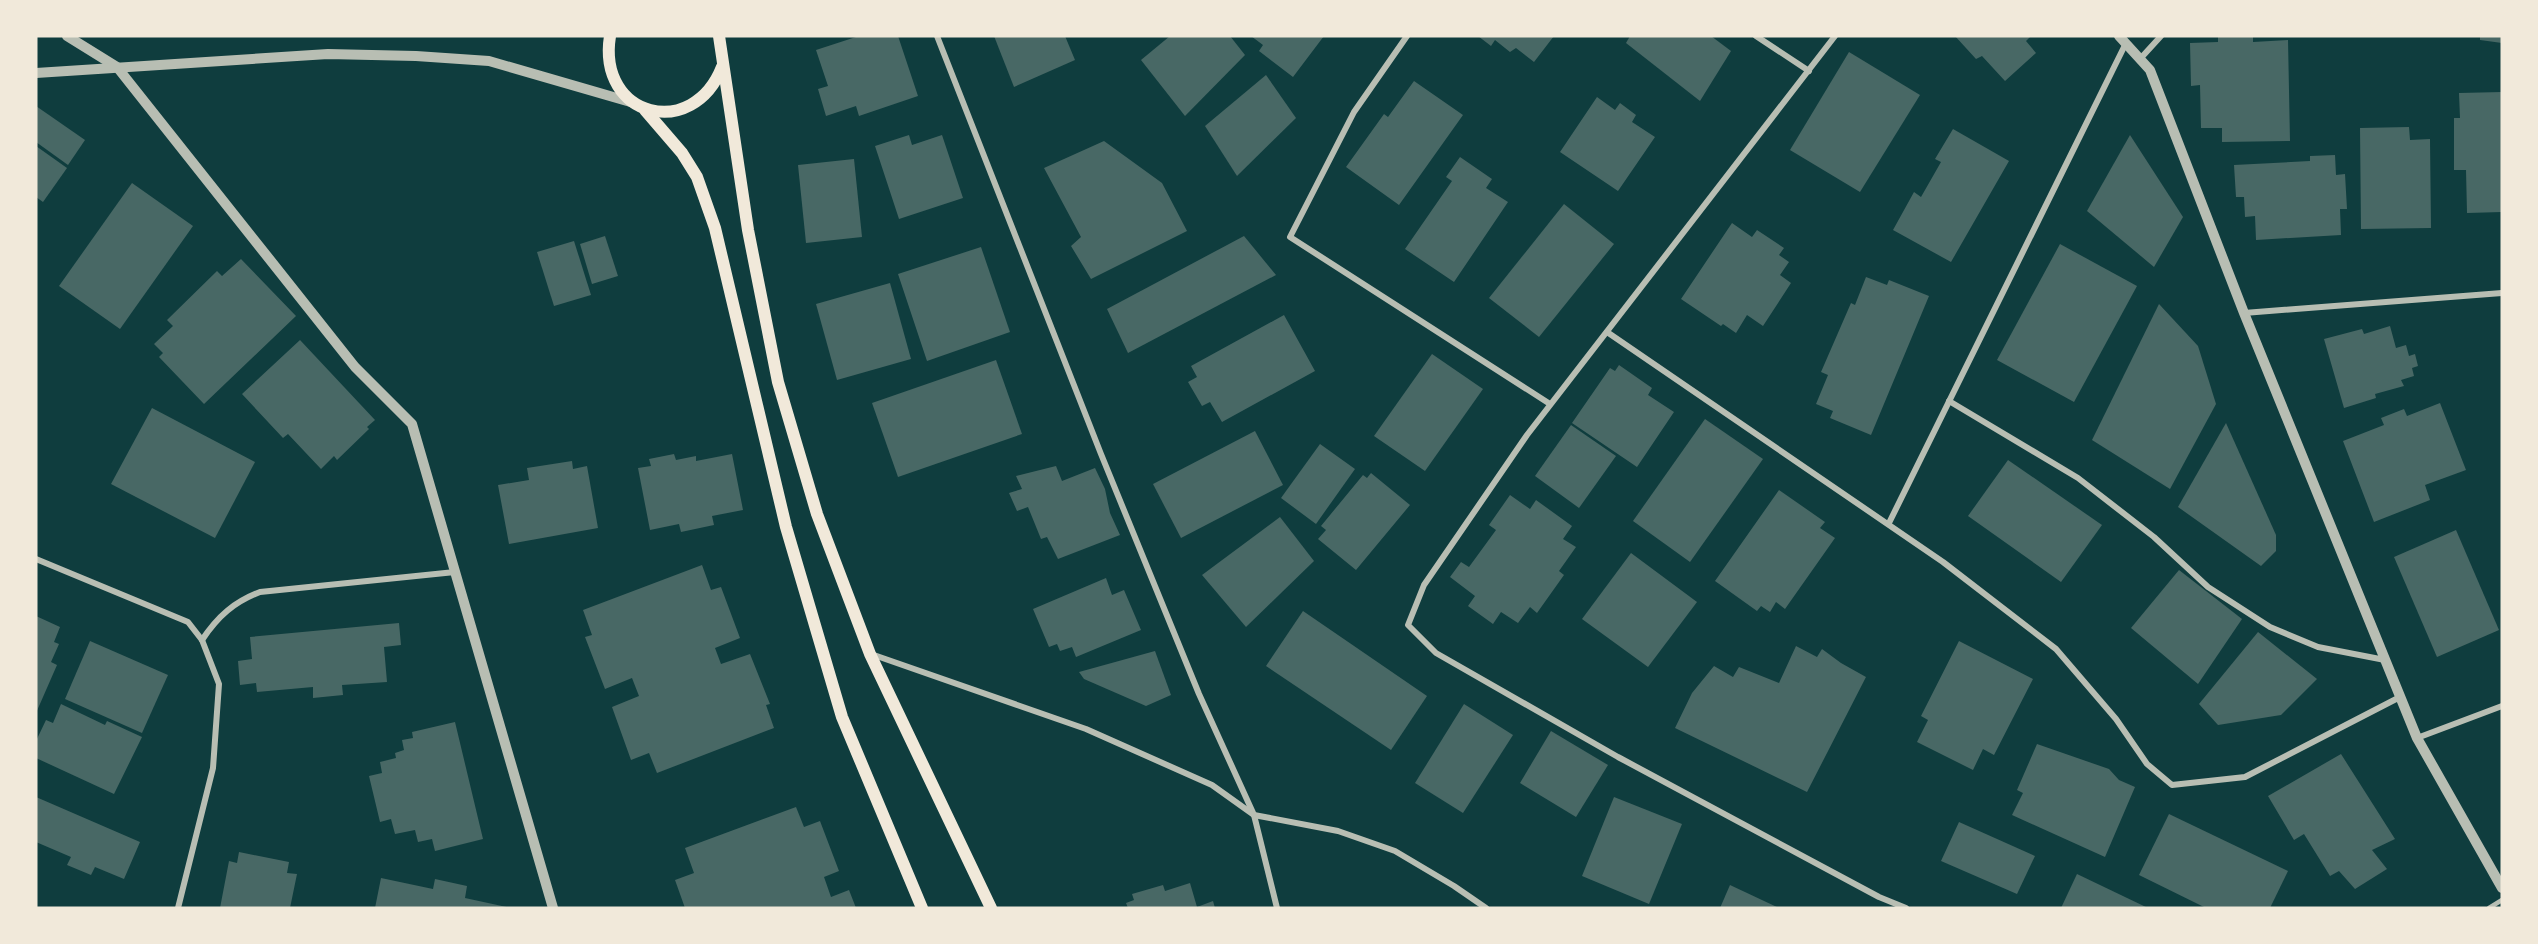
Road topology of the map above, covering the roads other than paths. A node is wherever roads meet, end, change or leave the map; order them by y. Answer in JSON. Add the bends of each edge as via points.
{"nodes":[{"id":1,"x":67,"y":36,"type":"edge"},
{"id":2,"x":609,"y":36,"type":"edge"},
{"id":3,"x":719,"y":36,"type":"edge"},
{"id":4,"x":937,"y":36,"type":"edge"},
{"id":5,"x":1407,"y":36,"type":"edge"},
{"id":6,"x":1756,"y":36,"type":"edge"},
{"id":7,"x":1836,"y":36,"type":"edge"},
{"id":8,"x":2161,"y":36,"type":"edge"},
{"id":9,"x":2122,"y":40,"type":"edge"},
{"id":10,"x":2140,"y":58,"type":"junction"},
{"id":11,"x":722,"y":66,"type":"junction"},
{"id":12,"x":117,"y":67,"type":"junction"},
{"id":13,"x":1809,"y":71,"type":"junction"},
{"id":14,"x":36,"y":73,"type":"edge"},
{"id":15,"x":634,"y":103,"type":"junction"},
{"id":16,"x":645,"y":110,"type":"junction"},
{"id":17,"x":2502,"y":293,"type":"edge"},
{"id":18,"x":2244,"y":313,"type":"junction"},
{"id":19,"x":1607,"y":332,"type":"junction"},
{"id":20,"x":1949,"y":401,"type":"junction"},
{"id":21,"x":1550,"y":404,"type":"junction"},
{"id":22,"x":1888,"y":523,"type":"junction"},
{"id":23,"x":36,"y":559,"type":"edge"},
{"id":24,"x":455,"y":572,"type":"junction"},
{"id":25,"x":202,"y":640,"type":"junction"},
{"id":26,"x":870,"y":654,"type":"junction"},
{"id":27,"x":2385,"y":660,"type":"junction"},
{"id":28,"x":2400,"y":697,"type":"junction"},
{"id":29,"x":2502,"y":706,"type":"edge"},
{"id":30,"x":2417,"y":738,"type":"junction"},
{"id":31,"x":1254,"y":815,"type":"junction"},
{"id":32,"x":2502,"y":888,"type":"edge"},
{"id":33,"x":2502,"y":900,"type":"edge"},
{"id":34,"x":178,"y":908,"type":"edge"},
{"id":35,"x":553,"y":908,"type":"edge"},
{"id":36,"x":922,"y":908,"type":"edge"},
{"id":37,"x":991,"y":908,"type":"edge"},
{"id":38,"x":1277,"y":908,"type":"edge"},
{"id":39,"x":1486,"y":908,"type":"edge"},
{"id":40,"x":1906,"y":908,"type":"edge"},
{"id":41,"x":2488,"y":908,"type":"edge"}],
"edges":[{"from":1,"to":12,"type":"street"},
{"from":2,"to":15,"type":"main road","via":[[610,72],[619,89]]},
{"from":3,"to":11,"type":"main road"},
{"from":4,"to":31,"type":"street","via":[[1110,476],[1199,694]]},
{"from":5,"to":21,"type":"street","via":[[1354,112],[1290,237]]},
{"from":6,"to":13,"type":"street"},
{"from":7,"to":13,"type":"street"},
{"from":8,"to":10,"type":"street"},
{"from":9,"to":10,"type":"street"},
{"from":9,"to":20,"type":"street"},
{"from":10,"to":18,"type":"street","via":[[2150,70]]},
{"from":11,"to":16,"type":"main road","via":[[716,83],[688,107]]},
{"from":11,"to":26,"type":"main road","via":[[748,230],[778,382],[817,514]]},
{"from":12,"to":14,"type":"street"},
{"from":12,"to":15,"type":"street","via":[[328,54],[479,60]]},
{"from":12,"to":24,"type":"street","via":[[355,367],[412,424]]},
{"from":13,"to":19,"type":"street"},
{"from":15,"to":16,"type":"main road"},
{"from":16,"to":36,"type":"main road","via":[[697,177],[715,228],[786,527],[842,717]]},
{"from":17,"to":18,"type":"street"},
{"from":18,"to":27,"type":"street"},
{"from":19,"to":21,"type":"street"},
{"from":19,"to":22,"type":"street"},
{"from":20,"to":22,"type":"street"},
{"from":20,"to":27,"type":"street","via":[[2078,478],[2154,537],[2208,587],[2270,627],[2318,646]]},
{"from":21,"to":40,"type":"street","via":[[1424,585],[1408,625],[1436,653],[1618,757]]},
{"from":22,"to":28,"type":"street","via":[[2056,649],[2116,719],[2147,764],[2172,785],[2245,777]]},
{"from":23,"to":25,"type":"street","via":[[188,622]]},
{"from":24,"to":25,"type":"street","via":[[260,592],[230,607]]},
{"from":24,"to":35,"type":"street"},
{"from":25,"to":34,"type":"street","via":[[219,684],[213,768]]},
{"from":26,"to":31,"type":"street","via":[[1086,729],[1212,785]]},
{"from":26,"to":37,"type":"main road"},
{"from":27,"to":28,"type":"street"},
{"from":28,"to":30,"type":"street"},
{"from":29,"to":30,"type":"street"},
{"from":30,"to":32,"type":"street"},
{"from":31,"to":38,"type":"street"},
{"from":31,"to":39,"type":"street","via":[[1338,831],[1395,851]]},
{"from":33,"to":41,"type":"lane"}]}
